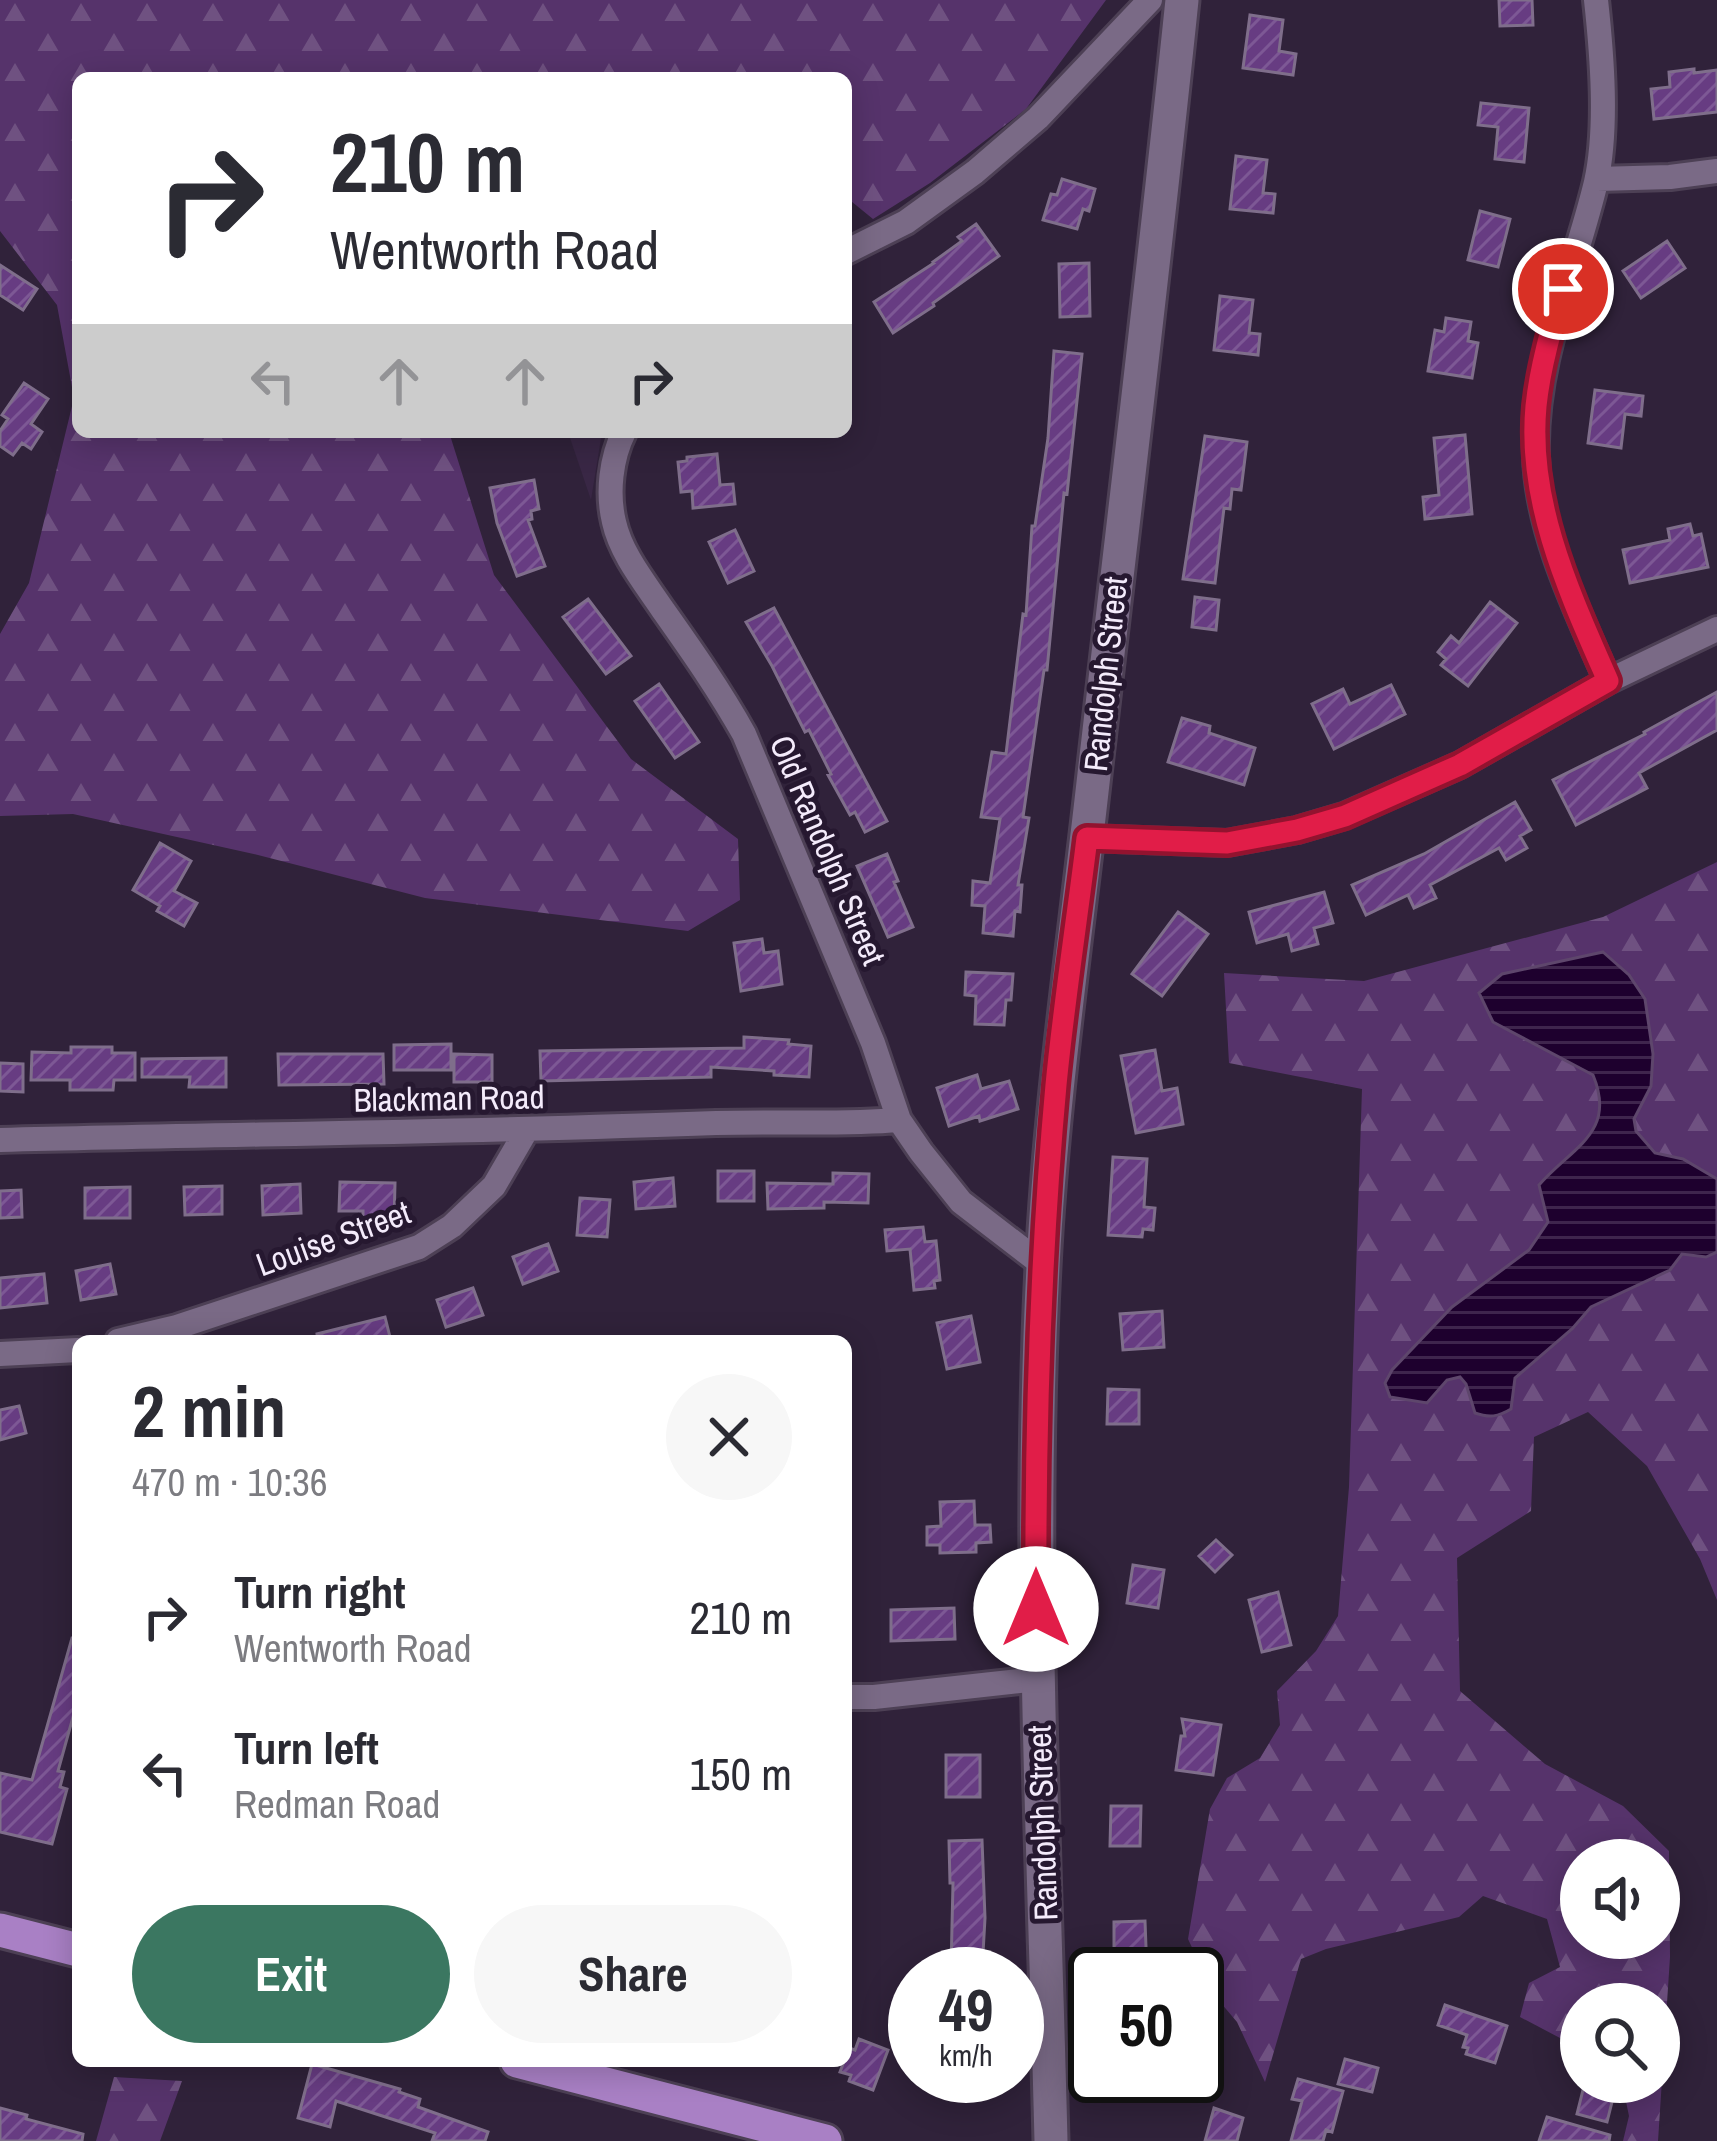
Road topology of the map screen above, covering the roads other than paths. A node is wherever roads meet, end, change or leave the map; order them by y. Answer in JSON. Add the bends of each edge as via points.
{"nodes":[{"id":1,"x":1150,"y":0,"type":"edge"},
{"id":2,"x":1182,"y":0,"type":"edge"},
{"id":3,"x":1596,"y":0,"type":"edge"},
{"id":4,"x":1717,"y":170,"type":"edge"},
{"id":5,"x":1597,"y":178,"type":"junction"},
{"id":6,"x":853,"y":244,"type":"edge"},
{"id":7,"x":621,"y":438,"type":"edge"},
{"id":8,"x":1717,"y":629,"type":"edge"},
{"id":9,"x":1608,"y":681,"type":"junction"},
{"id":10,"x":1087,"y":838,"type":"junction"},
{"id":11,"x":899,"y":1120,"type":"junction"},
{"id":12,"x":526,"y":1130,"type":"junction"},
{"id":13,"x":0,"y":1140,"type":"edge"},
{"id":14,"x":1043,"y":1265,"type":"junction"},
{"id":15,"x":143,"y":1335,"type":"edge"},
{"id":16,"x":72,"y":1350,"type":"edge"},
{"id":17,"x":0,"y":1354,"type":"edge"},
{"id":18,"x":1037,"y":1679,"type":"junction"},
{"id":19,"x":852,"y":1696,"type":"edge"},
{"id":20,"x":0,"y":1930,"type":"edge"},
{"id":21,"x":72,"y":1948,"type":"edge"},
{"id":22,"x":541,"y":2067,"type":"edge"},
{"id":23,"x":825,"y":2141,"type":"edge"},
{"id":24,"x":1051,"y":2141,"type":"edge"}],
"edges":[{"from":1,"to":6,"type":"street","via":[[991,158],[906,222]]},
{"from":2,"to":10,"type":"main road","name":"Randolph Street"},
{"from":3,"to":5,"type":"street"},
{"from":4,"to":5,"type":"street"},
{"from":5,"to":9,"type":"street","via":[[1552,325],[1536,405],[1535,462],[1549,536]]},
{"from":7,"to":11,"type":"street","name":"Old Randolph Street","via":[[610,490],[624,550],[744,734]]},
{"from":8,"to":9,"type":"street"},
{"from":9,"to":10,"type":"street","via":[[1460,765],[1345,816],[1227,843]]},
{"from":10,"to":14,"type":"main road","name":"Randolph Street"},
{"from":11,"to":12,"type":"street","name":"Blackman Road"},
{"from":11,"to":14,"type":"street","name":"Old Randolph Street","via":[[961,1202]]},
{"from":12,"to":13,"type":"street","name":"Blackman Road"},
{"from":12,"to":15,"type":"street","name":"Louise Street","via":[[494,1186],[419,1247]]},
{"from":14,"to":18,"type":"main road","name":"Randolph Street"},
{"from":16,"to":17,"type":"street"},
{"from":18,"to":19,"type":"street"},
{"from":18,"to":24,"type":"main road","name":"Randolph Street"},
{"from":20,"to":21,"type":"main road"},
{"from":22,"to":23,"type":"main road"}]}
